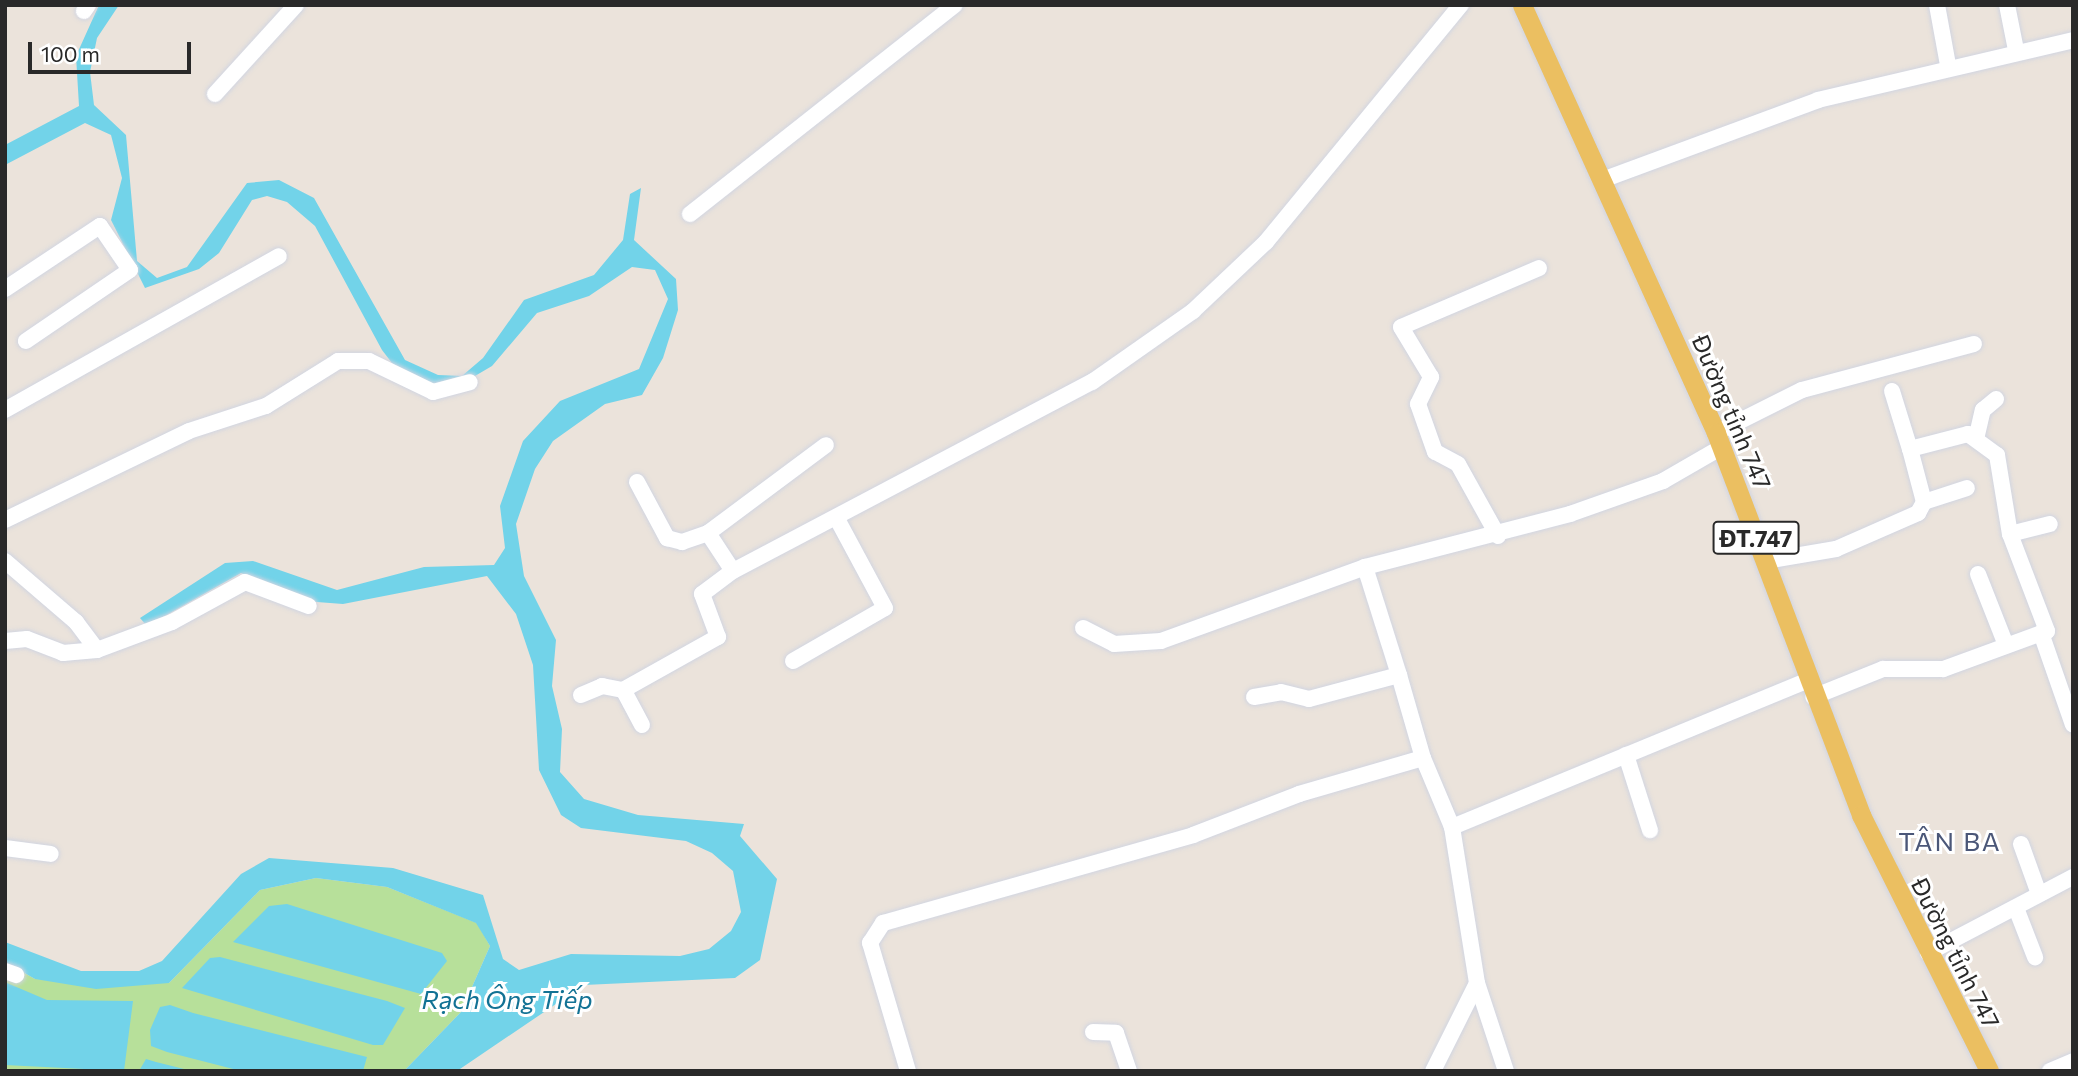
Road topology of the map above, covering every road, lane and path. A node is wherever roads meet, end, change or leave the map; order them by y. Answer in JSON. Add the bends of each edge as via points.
{"nodes":[{"id":1,"x":296,"y":5,"type":"edge"},
{"id":2,"x":955,"y":5,"type":"edge"},
{"id":3,"x":1461,"y":5,"type":"edge"},
{"id":4,"x":1522,"y":5,"type":"edge"},
{"id":5,"x":1937,"y":5,"type":"edge"},
{"id":6,"x":2007,"y":5,"type":"edge"},
{"id":7,"x":2073,"y":40,"type":"edge"},
{"id":8,"x":2016,"y":50,"type":"junction"},
{"id":9,"x":1948,"y":65,"type":"junction"},
{"id":10,"x":215,"y":94,"type":"dead end"},
{"id":11,"x":1605,"y":179,"type":"junction"},
{"id":12,"x":690,"y":214,"type":"dead end"},
{"id":13,"x":279,"y":256,"type":"dead end"},
{"id":14,"x":1539,"y":268,"type":"dead end"},
{"id":15,"x":5,"y":289,"type":"edge"},
{"id":16,"x":26,"y":341,"type":"dead end"},
{"id":17,"x":1974,"y":344,"type":"dead end"},
{"id":18,"x":470,"y":382,"type":"dead end"},
{"id":19,"x":1892,"y":391,"type":"dead end"},
{"id":20,"x":1996,"y":399,"type":"dead end"},
{"id":21,"x":5,"y":410,"type":"edge"},
{"id":22,"x":1977,"y":435,"type":"junction"},
{"id":23,"x":1719,"y":440,"type":"junction"},
{"id":24,"x":826,"y":445,"type":"dead end"},
{"id":25,"x":1910,"y":449,"type":"junction"},
{"id":26,"x":637,"y":482,"type":"dead end"},
{"id":27,"x":1967,"y":488,"type":"dead end"},
{"id":28,"x":1924,"y":502,"type":"junction"},
{"id":29,"x":837,"y":519,"type":"junction"},
{"id":30,"x":5,"y":520,"type":"edge"},
{"id":31,"x":2050,"y":524,"type":"dead end"},
{"id":32,"x":708,"y":533,"type":"junction"},
{"id":33,"x":2010,"y":534,"type":"junction"},
{"id":34,"x":1498,"y":536,"type":"junction"},
{"id":35,"x":5,"y":561,"type":"edge"},
{"id":36,"x":1765,"y":561,"type":"junction"},
{"id":37,"x":1365,"y":567,"type":"junction"},
{"id":38,"x":733,"y":571,"type":"junction"},
{"id":39,"x":1978,"y":574,"type":"dead end"},
{"id":40,"x":309,"y":606,"type":"dead end"},
{"id":41,"x":1083,"y":628,"type":"dead end"},
{"id":42,"x":2041,"y":633,"type":"junction"},
{"id":43,"x":5,"y":642,"type":"edge"},
{"id":44,"x":2006,"y":645,"type":"junction"},
{"id":45,"x":97,"y":650,"type":"junction"},
{"id":46,"x":793,"y":661,"type":"dead end"},
{"id":47,"x":1399,"y":675,"type":"junction"},
{"id":48,"x":1810,"y":689,"type":"junction"},
{"id":49,"x":624,"y":690,"type":"junction"},
{"id":50,"x":581,"y":695,"type":"dead end"},
{"id":51,"x":1254,"y":697,"type":"dead end"},
{"id":52,"x":642,"y":725,"type":"dead end"},
{"id":53,"x":2073,"y":725,"type":"edge"},
{"id":54,"x":1626,"y":755,"type":"junction"},
{"id":55,"x":1423,"y":758,"type":"junction"},
{"id":56,"x":1452,"y":827,"type":"junction"},
{"id":57,"x":1650,"y":830,"type":"dead end"},
{"id":58,"x":2021,"y":844,"type":"dead end"},
{"id":59,"x":5,"y":848,"type":"edge"},
{"id":60,"x":51,"y":854,"type":"dead end"},
{"id":61,"x":2073,"y":877,"type":"edge"},
{"id":62,"x":2039,"y":894,"type":"junction"},
{"id":63,"x":2015,"y":908,"type":"junction"},
{"id":64,"x":1928,"y":953,"type":"junction"},
{"id":65,"x":2035,"y":957,"type":"dead end"},
{"id":66,"x":1477,"y":983,"type":"junction"},
{"id":67,"x":1093,"y":1032,"type":"dead end"},
{"id":68,"x":2073,"y":1061,"type":"edge"},
{"id":69,"x":908,"y":1071,"type":"edge"},
{"id":70,"x":1129,"y":1071,"type":"edge"},
{"id":71,"x":1433,"y":1071,"type":"edge"},
{"id":72,"x":1506,"y":1071,"type":"edge"},
{"id":73,"x":1989,"y":1071,"type":"edge"},
{"id":74,"x":2050,"y":1071,"type":"edge"}],
"edges":[{"from":1,"to":10,"type":"street"},
{"from":2,"to":12,"type":"street"},
{"from":3,"to":29,"type":"street","via":[[1266,242],[1193,311],[1092,382]]},
{"from":4,"to":11,"type":"main road","name":"Đường tỉnh 747","number":"ĐT.747"},
{"from":5,"to":9,"type":"street"},
{"from":6,"to":8,"type":"street"},
{"from":7,"to":8,"type":"street"},
{"from":8,"to":9,"type":"street"},
{"from":9,"to":11,"type":"street","via":[[1818,100]]},
{"from":11,"to":23,"type":"main road","name":"Đường tỉnh 747","number":"ĐT.747"},
{"from":13,"to":21,"type":"street"},
{"from":14,"to":34,"type":"street","via":[[1401,327],[1431,377],[1418,404],[1435,452],[1458,464]]},
{"from":15,"to":16,"type":"street","via":[[100,226],[130,270]]},
{"from":17,"to":23,"type":"street","via":[[1802,390]]},
{"from":18,"to":30,"type":"street","via":[[433,392],[369,362],[338,361],[266,407],[189,431]]},
{"from":19,"to":25,"type":"street"},
{"from":20,"to":22,"type":"street","via":[[1983,410]]},
{"from":22,"to":25,"type":"street"},
{"from":22,"to":33,"type":"street","via":[[2001,468]]},
{"from":23,"to":34,"type":"street","via":[[1662,481]]},
{"from":23,"to":36,"type":"main road","name":"Đường tỉnh 747","number":"ĐT.747"},
{"from":24,"to":32,"type":"street"},
{"from":25,"to":28,"type":"street"},
{"from":26,"to":32,"type":"street","via":[[667,538],[682,542]]},
{"from":27,"to":28,"type":"street"},
{"from":28,"to":36,"type":"street","via":[[1918,513],[1836,548]]},
{"from":29,"to":38,"type":"street"},
{"from":29,"to":46,"type":"street","via":[[885,608]]},
{"from":31,"to":33,"type":"street"},
{"from":32,"to":38,"type":"street"},
{"from":33,"to":42,"type":"street","via":[[2048,631]]},
{"from":34,"to":37,"type":"street"},
{"from":35,"to":45,"type":"street","via":[[81,628]]},
{"from":36,"to":48,"type":"main road","name":"Đường tỉnh 747","number":"ĐT.747"},
{"from":37,"to":41,"type":"street","via":[[1161,642],[1114,644]]},
{"from":37,"to":47,"type":"street"},
{"from":38,"to":49,"type":"street","via":[[700,600],[715,641]]},
{"from":39,"to":44,"type":"street"},
{"from":40,"to":45,"type":"street","via":[[246,582],[172,622]]},
{"from":42,"to":44,"type":"street"},
{"from":42,"to":53,"type":"street"},
{"from":43,"to":45,"type":"street","via":[[27,639],[63,653]]},
{"from":44,"to":48,"type":"street","via":[[1943,669],[1883,669]]},
{"from":47,"to":51,"type":"street","via":[[1309,699],[1277,692]]},
{"from":47,"to":55,"type":"street"},
{"from":48,"to":54,"type":"street"},
{"from":48,"to":64,"type":"main road","name":"Đường tỉnh 747","number":"ĐT.747"},
{"from":49,"to":50,"type":"street","via":[[602,686]]},
{"from":49,"to":52,"type":"street"},
{"from":54,"to":56,"type":"street"},
{"from":54,"to":57,"type":"street"},
{"from":55,"to":56,"type":"street"},
{"from":55,"to":69,"type":"street","via":[[1299,794],[1193,835],[883,923],[870,943]]},
{"from":56,"to":66,"type":"street"},
{"from":58,"to":62,"type":"street"},
{"from":59,"to":60,"type":"street"},
{"from":61,"to":62,"type":"street"},
{"from":62,"to":63,"type":"street"},
{"from":63,"to":64,"type":"street"},
{"from":63,"to":65,"type":"street"},
{"from":64,"to":73,"type":"main road","name":"Đường tỉnh 747","number":"ĐT.747"},
{"from":66,"to":71,"type":"street"},
{"from":66,"to":72,"type":"street"},
{"from":67,"to":70,"type":"street","via":[[1116,1033]]},
{"from":68,"to":74,"type":"street"}]}
